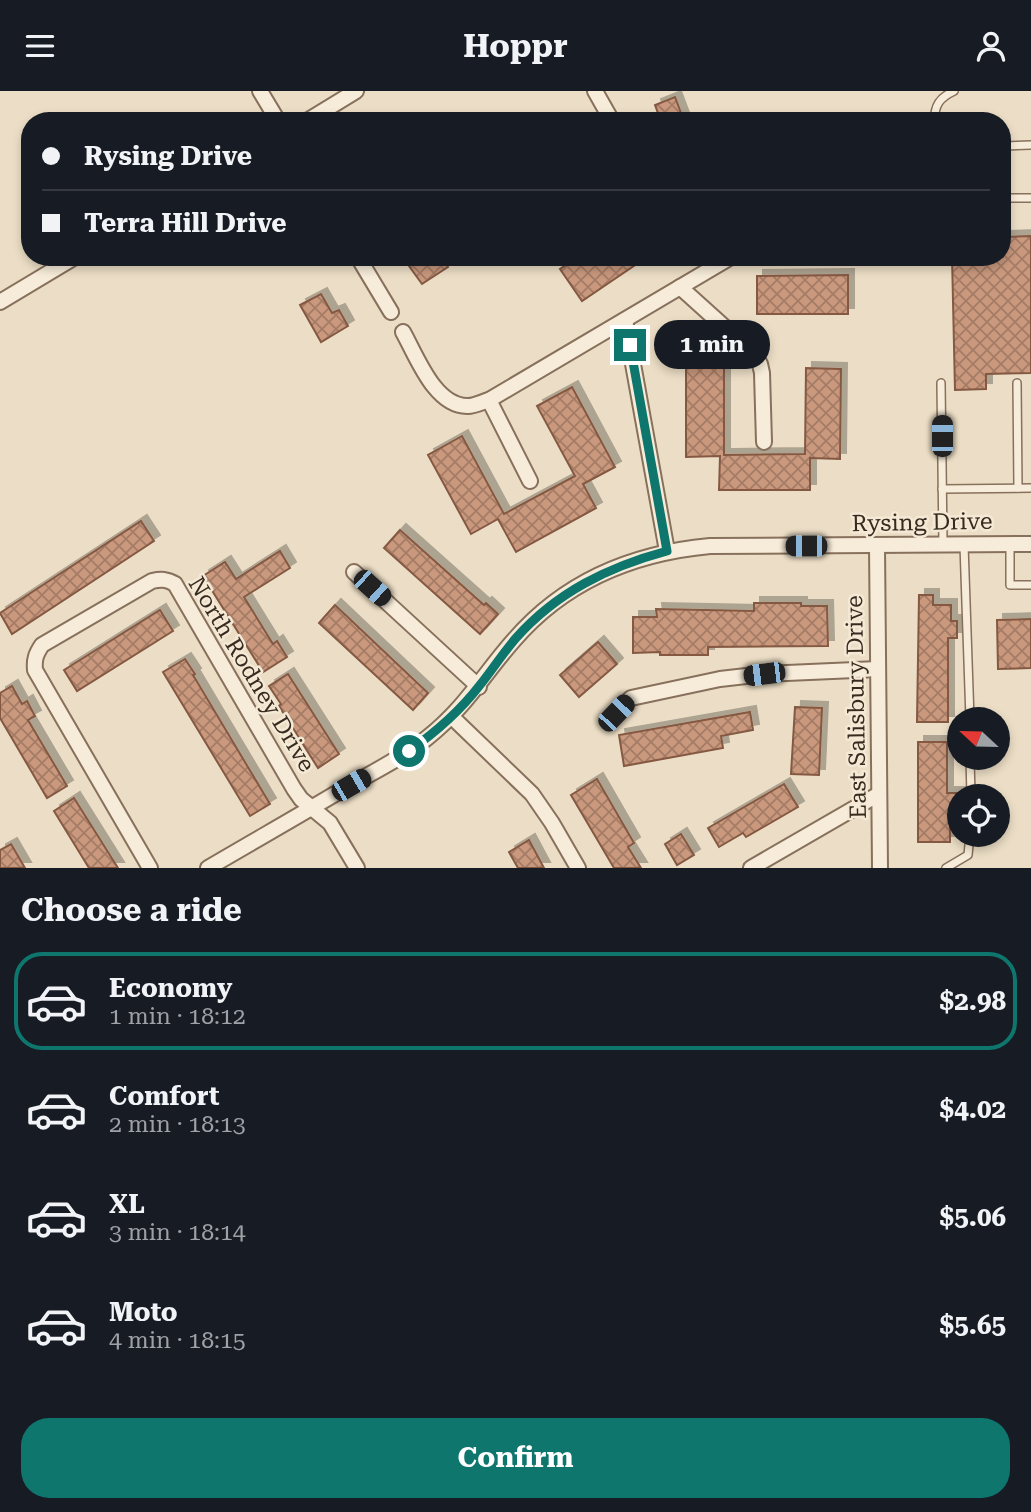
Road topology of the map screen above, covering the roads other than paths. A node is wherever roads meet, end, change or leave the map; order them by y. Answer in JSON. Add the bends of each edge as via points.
{"nodes":[{"id":1,"x":260,"y":91,"type":"edge"},
{"id":2,"x":356,"y":91,"type":"edge"},
{"id":3,"x":594,"y":91,"type":"edge"},
{"id":4,"x":954,"y":91,"type":"edge"},
{"id":5,"x":273,"y":112,"type":"edge"},
{"id":6,"x":322,"y":112,"type":"edge"},
{"id":7,"x":607,"y":112,"type":"edge"},
{"id":8,"x":934,"y":112,"type":"edge"},
{"id":9,"x":1031,"y":145,"type":"edge"},
{"id":10,"x":1011,"y":146,"type":"edge"},
{"id":11,"x":1011,"y":198,"type":"edge"},
{"id":12,"x":1031,"y":198,"type":"edge"},
{"id":13,"x":60,"y":266,"type":"edge"},
{"id":14,"x":363,"y":266,"type":"edge"},
{"id":15,"x":716,"y":266,"type":"edge"},
{"id":16,"x":680,"y":287,"type":"junction"},
{"id":17,"x":0,"y":302,"type":"edge"},
{"id":18,"x":391,"y":312,"type":"dead end"},
{"id":19,"x":625,"y":320,"type":"junction"},
{"id":20,"x":403,"y":332,"type":"dead end"},
{"id":21,"x":941,"y":383,"type":"dead end"},
{"id":22,"x":1017,"y":383,"type":"dead end"},
{"id":23,"x":489,"y":400,"type":"junction"},
{"id":24,"x":764,"y":442,"type":"dead end"},
{"id":25,"x":530,"y":481,"type":"dead end"},
{"id":26,"x":1018,"y":488,"type":"junction"},
{"id":27,"x":1031,"y":488,"type":"edge"},
{"id":28,"x":942,"y":489,"type":"junction"},
{"id":29,"x":1010,"y":544,"type":"junction"},
{"id":30,"x":1031,"y":544,"type":"edge"},
{"id":31,"x":943,"y":545,"type":"junction"},
{"id":32,"x":964,"y":545,"type":"junction"},
{"id":33,"x":877,"y":546,"type":"junction"},
{"id":34,"x":667,"y":551,"type":"junction"},
{"id":35,"x":354,"y":572,"type":"dead end"},
{"id":36,"x":1031,"y":585,"type":"edge"},
{"id":37,"x":878,"y":669,"type":"junction"},
{"id":38,"x":479,"y":687,"type":"junction"},
{"id":39,"x":970,"y":707,"type":"edge"},
{"id":40,"x":616,"y":713,"type":"dead end"},
{"id":41,"x":452,"y":717,"type":"junction"},
{"id":42,"x":879,"y":794,"type":"junction"},
{"id":43,"x":312,"y":807,"type":"junction"},
{"id":44,"x":969,"y":847,"type":"edge"},
{"id":45,"x":150,"y":868,"type":"edge"},
{"id":46,"x":208,"y":868,"type":"edge"},
{"id":47,"x":358,"y":868,"type":"edge"},
{"id":48,"x":578,"y":868,"type":"edge"},
{"id":49,"x":751,"y":868,"type":"edge"},
{"id":50,"x":880,"y":868,"type":"edge"},
{"id":51,"x":946,"y":868,"type":"edge"}],
"edges":[{"from":1,"to":5,"type":"street"},
{"from":2,"to":6,"type":"street"},
{"from":3,"to":7,"type":"street"},
{"from":4,"to":8,"type":"lane","via":[[942,98]]},
{"from":9,"to":10,"type":"lane"},
{"from":11,"to":12,"type":"lane"},
{"from":13,"to":17,"type":"street"},
{"from":14,"to":18,"type":"street"},
{"from":15,"to":16,"type":"street"},
{"from":16,"to":19,"type":"street"},
{"from":16,"to":24,"type":"street","via":[[760,364]]},
{"from":19,"to":23,"type":"street"},
{"from":19,"to":34,"type":"street"},
{"from":20,"to":23,"type":"street","via":[[443,399],[468,406]]},
{"from":21,"to":28,"type":"lane"},
{"from":22,"to":26,"type":"lane"},
{"from":23,"to":25,"type":"street"},
{"from":26,"to":27,"type":"lane"},
{"from":26,"to":28,"type":"lane"},
{"from":28,"to":31,"type":"lane"},
{"from":29,"to":30,"type":"street","name":"Rysing Drive"},
{"from":29,"to":32,"type":"street","name":"Rysing Drive"},
{"from":29,"to":36,"type":"lane","via":[[1010,585]]},
{"from":31,"to":32,"type":"street","name":"Rysing Drive"},
{"from":31,"to":33,"type":"street","name":"Rysing Drive"},
{"from":32,"to":39,"type":"lane"},
{"from":33,"to":34,"type":"street","name":"Rysing Drive"},
{"from":33,"to":37,"type":"street","name":"East Salisbury Drive"},
{"from":34,"to":38,"type":"street","name":"Rysing Drive","via":[[611,569],[561,597],[514,640]]},
{"from":35,"to":38,"type":"street"},
{"from":37,"to":40,"type":"street","via":[[720,679],[631,698]]},
{"from":37,"to":42,"type":"street","name":"East Salisbury Drive"},
{"from":38,"to":41,"type":"street","name":"Rysing Drive"},
{"from":41,"to":43,"type":"street","name":"Rysing Drive","via":[[409,751]]},
{"from":41,"to":48,"type":"street","via":[[532,794]]},
{"from":42,"to":49,"type":"street"},
{"from":42,"to":50,"type":"street","name":"East Salisbury Drive"},
{"from":43,"to":45,"type":"street","name":"North Rodney Drive","via":[[294,789],[175,584],[152,581],[42,645],[34,661],[35,670]]},
{"from":43,"to":46,"type":"street","name":"Rysing Drive"},
{"from":43,"to":47,"type":"street","via":[[330,823]]},
{"from":44,"to":51,"type":"lane","via":[[968,855]]}]}
